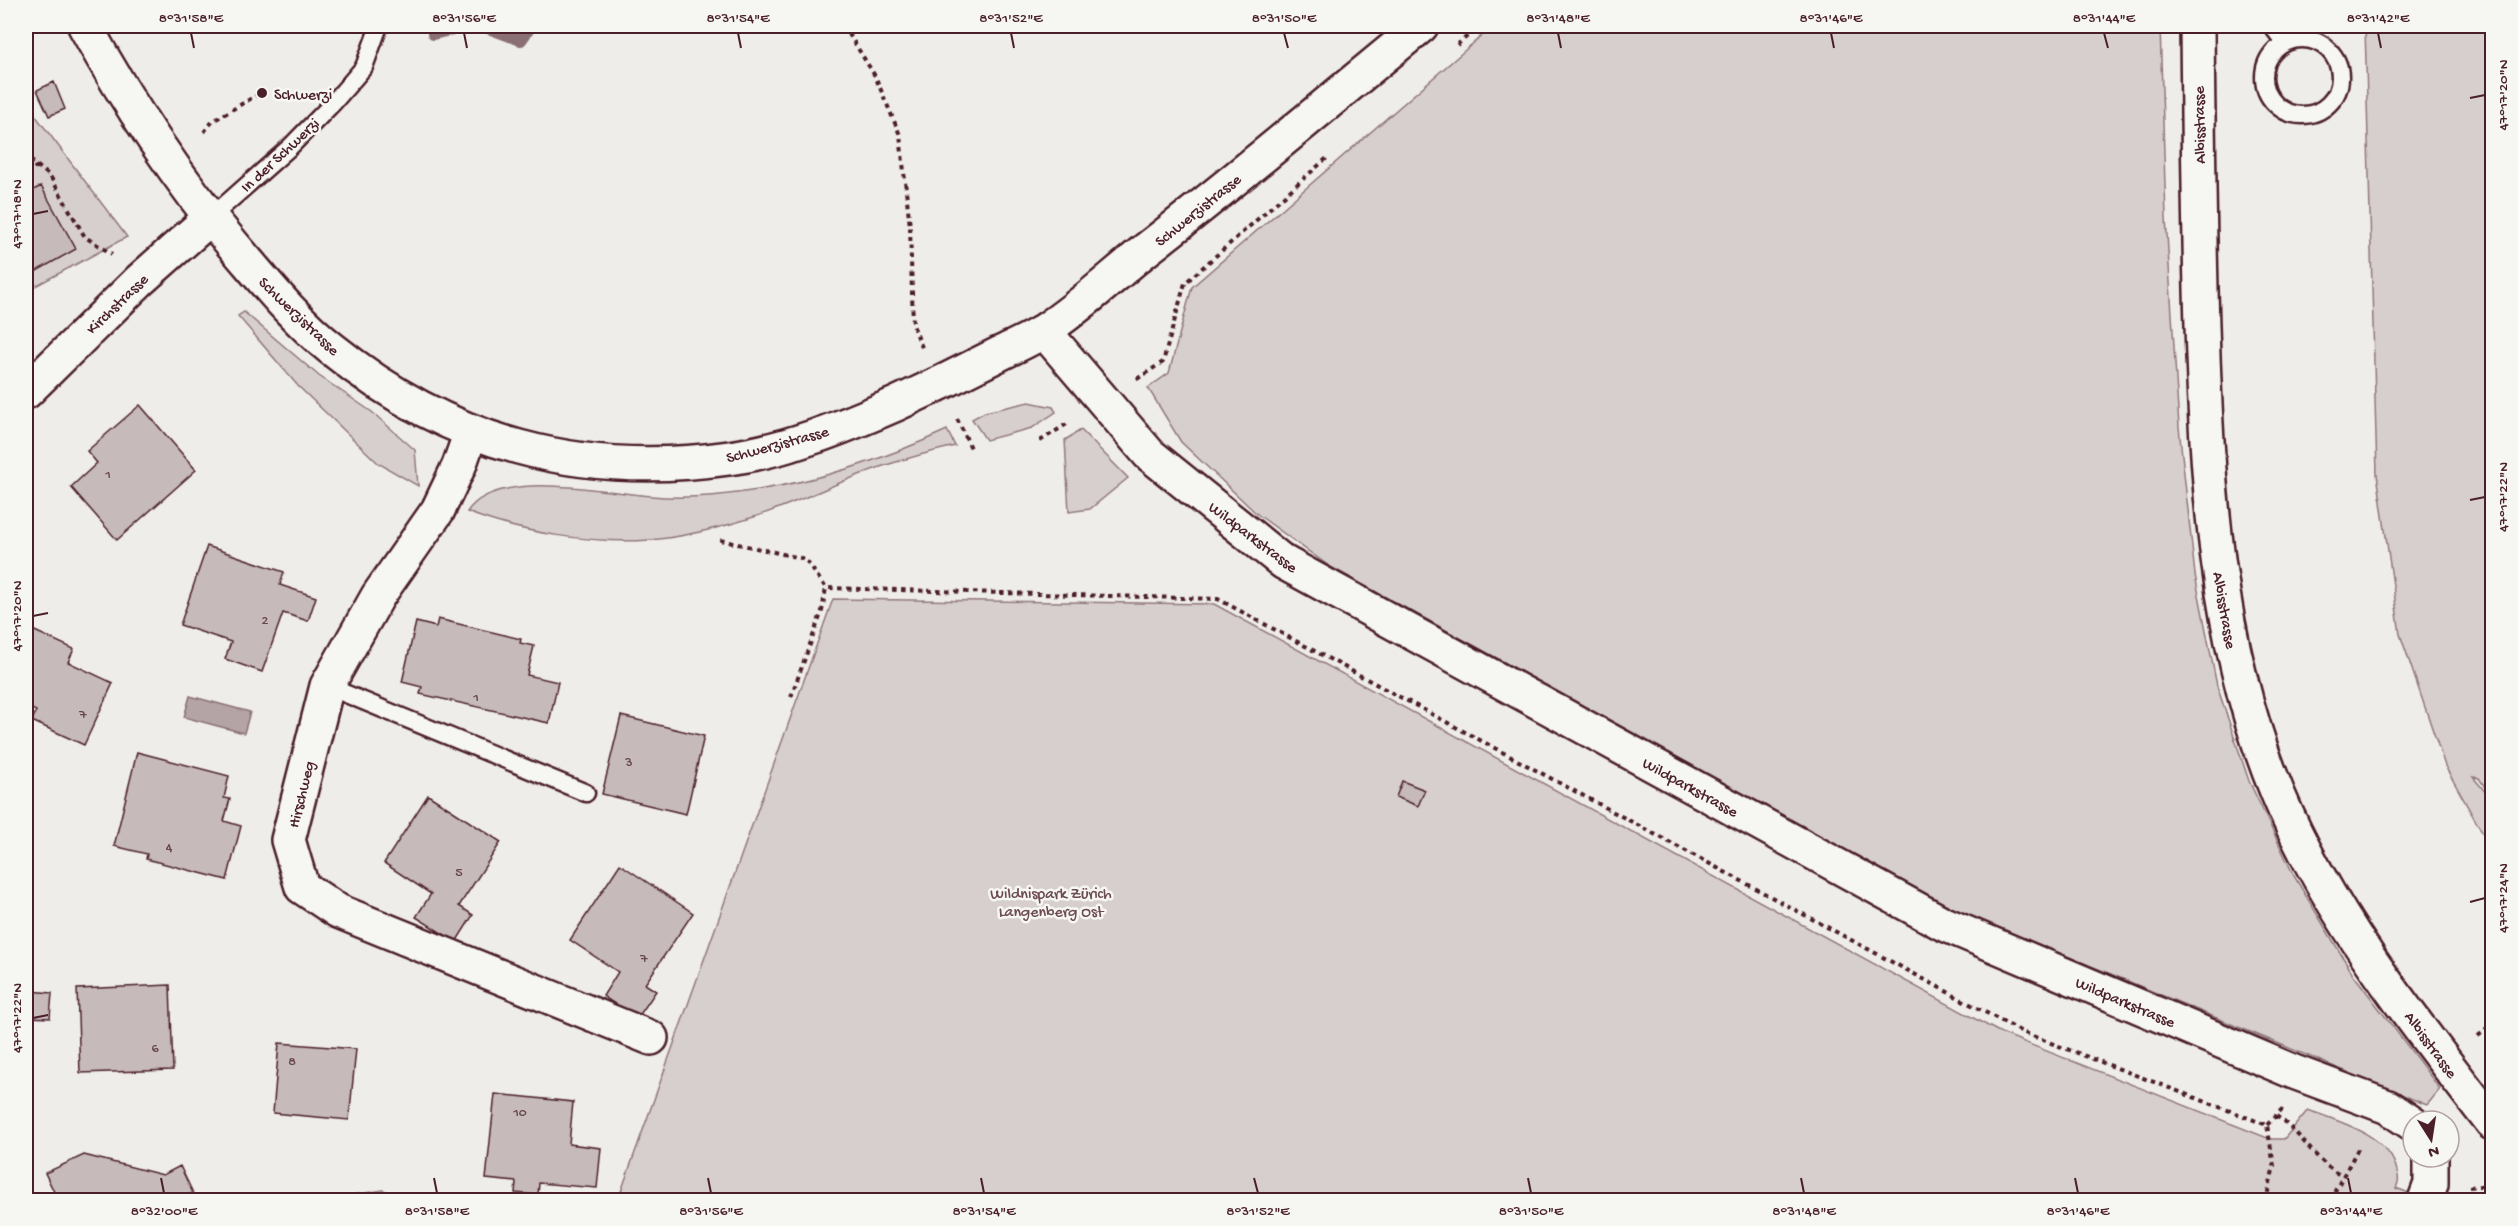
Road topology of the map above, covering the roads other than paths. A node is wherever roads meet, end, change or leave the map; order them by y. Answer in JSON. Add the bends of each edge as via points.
{"nodes":[{"id":1,"x":85,"y":26,"type":"edge"},
{"id":2,"x":379,"y":26,"type":"edge"},
{"id":3,"x":1421,"y":26,"type":"edge"},
{"id":4,"x":2197,"y":26,"type":"edge"},
{"id":5,"x":2272,"y":26,"type":"edge"},
{"id":6,"x":2284,"y":42,"type":"junction"},
{"id":7,"x":210,"y":218,"type":"junction"},
{"id":8,"x":1044,"y":331,"type":"junction"},
{"id":9,"x":26,"y":392,"type":"edge"},
{"id":10,"x":471,"y":432,"type":"junction"},
{"id":11,"x":327,"y":686,"type":"junction"},
{"id":12,"x":586,"y":793,"type":"dead end"},
{"id":13,"x":651,"y":1038,"type":"dead end"},
{"id":14,"x":2401,"y":1116,"type":"edge"},
{"id":15,"x":2493,"y":1123,"type":"edge"},
{"id":16,"x":2431,"y":1169,"type":"edge"},
{"id":17,"x":2425,"y":1200,"type":"edge"}],
"edges":[{"from":1,"to":7,"type":"main road","name":"Schwerzistrasse","via":[[165,157]]},
{"from":2,"to":7,"type":"lane","name":"In der Schwerzi","via":[[364,67],[333,103]]},
{"from":3,"to":8,"type":"main road","name":"Schwerzistrasse"},
{"from":4,"to":15,"type":"main road","name":"Albisstrasse","via":[[2208,456],[2224,602],[2241,685],[2257,739],[2304,849],[2342,915],[2389,984]]},
{"from":5,"to":6,"type":"lane"},
{"from":6,"to":6,"type":"lane","via":[[2270,55],[2263,73],[2268,97],[2288,113],[2313,114],[2334,99],[2339,88],[2338,63],[2326,48],[2309,39]]},
{"from":7,"to":9,"type":"main road","name":"Kirchstrasse","via":[[140,280]]},
{"from":7,"to":10,"type":"main road","name":"Schwerzistrasse","via":[[278,297],[329,347],[387,390]]},
{"from":8,"to":10,"type":"main road","name":"Schwerzistrasse","via":[[940,384],[855,421],[796,442],[733,457],[650,465],[581,460],[520,448]]},
{"from":8,"to":14,"type":"main road","name":"Wildparkstrasse","via":[[1149,454],[1283,562],[1942,924],[2294,1072],[2388,1107]]},
{"from":10,"to":11,"type":"main road","name":"Hirschweg","via":[[438,510],[378,596]]},
{"from":11,"to":12,"type":"lane"},
{"from":11,"to":13,"type":"main road","name":"Hirschweg","via":[[288,840],[302,886],[338,911]]},
{"from":16,"to":17,"type":"main road"}]}
